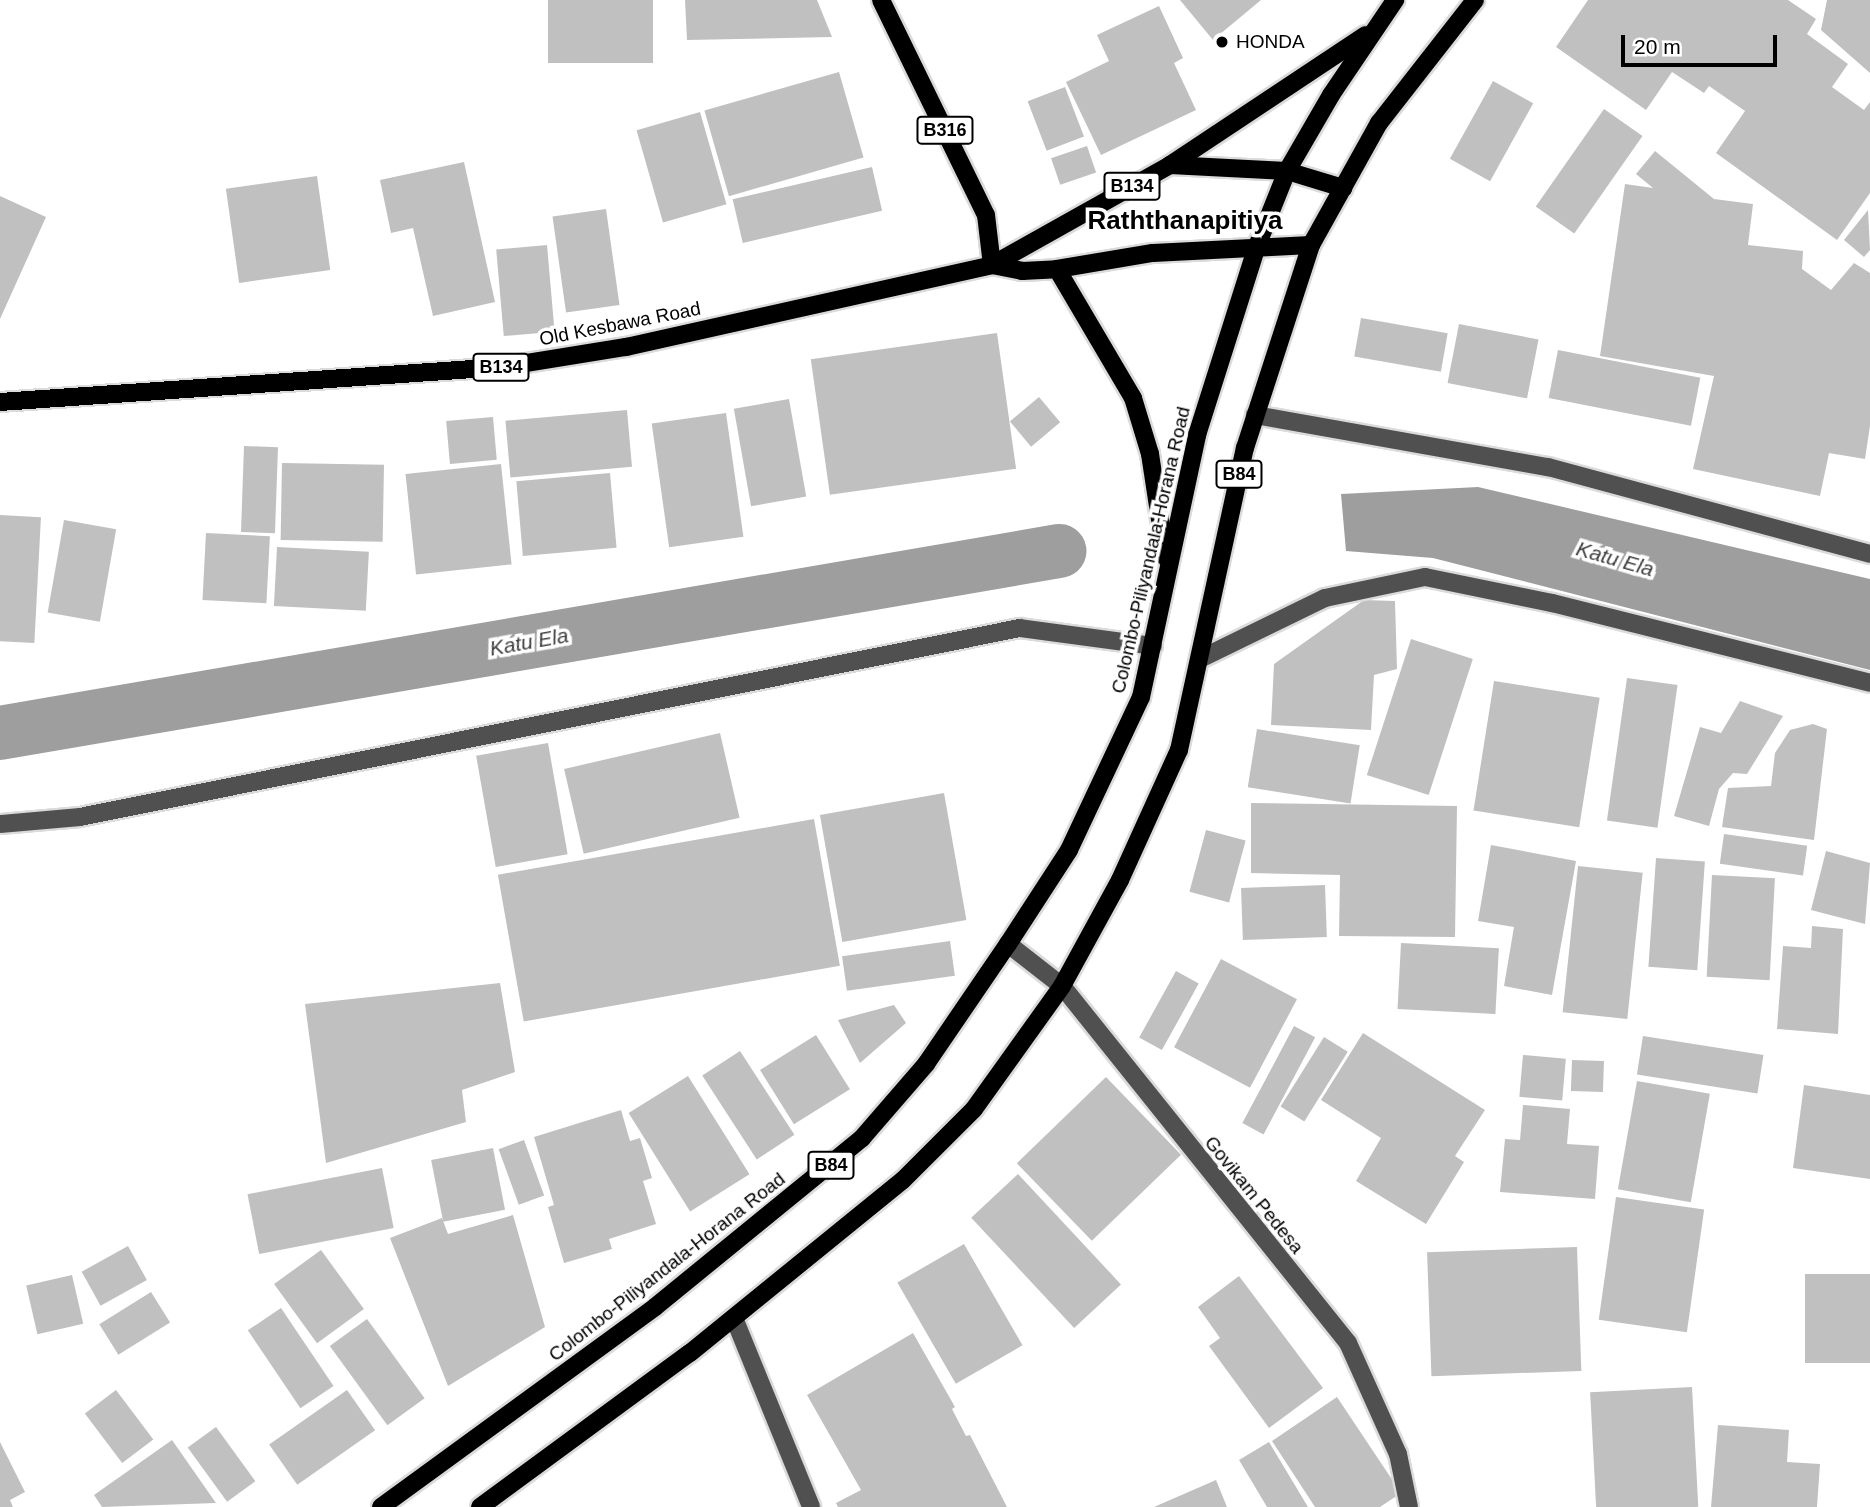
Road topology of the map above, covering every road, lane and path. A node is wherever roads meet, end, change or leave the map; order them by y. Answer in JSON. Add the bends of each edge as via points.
{"nodes":[{"id":1,"x":881,"y":0,"type":"edge"},
{"id":2,"x":1395,"y":0,"type":"edge"},
{"id":3,"x":1475,"y":0,"type":"edge"},
{"id":4,"x":1376,"y":27,"type":"junction"},
{"id":5,"x":1170,"y":164,"type":"junction"},
{"id":6,"x":1287,"y":171,"type":"junction"},
{"id":7,"x":1343,"y":188,"type":"junction"},
{"id":8,"x":1311,"y":245,"type":"junction"},
{"id":9,"x":1257,"y":246,"type":"junction"},
{"id":10,"x":992,"y":265,"type":"junction"},
{"id":11,"x":1057,"y":269,"type":"junction"},
{"id":12,"x":0,"y":402,"type":"edge"},
{"id":13,"x":1255,"y":415,"type":"junction"},
{"id":14,"x":1870,"y":554,"type":"edge"},
{"id":15,"x":1168,"y":572,"type":"junction"},
{"id":16,"x":1153,"y":646,"type":"junction"},
{"id":17,"x":1202,"y":658,"type":"junction"},
{"id":18,"x":1870,"y":683,"type":"edge"},
{"id":19,"x":0,"y":824,"type":"edge"},
{"id":20,"x":1009,"y":944,"type":"junction"},
{"id":21,"x":1062,"y":986,"type":"junction"},
{"id":22,"x":734,"y":1318,"type":"junction"},
{"id":23,"x":381,"y":1507,"type":"edge"},
{"id":24,"x":480,"y":1507,"type":"edge"},
{"id":25,"x":811,"y":1507,"type":"edge"},
{"id":26,"x":1409,"y":1507,"type":"edge"}],
"edges":[{"from":1,"to":10,"type":"main road","number":"B316","via":[[986,215]]},
{"from":2,"to":4,"type":"main road","name":"Colombo-Piliyandala-Horana Road","number":"B84"},
{"from":3,"to":7,"type":"main road","number":"B84","via":[[1379,123]]},
{"from":4,"to":5,"type":"main road","name":"Old Kesbawa Road"},
{"from":4,"to":6,"type":"main road","name":"Colombo-Piliyandala-Horana Road","number":"B84"},
{"from":5,"to":6,"type":"main road","number":"B134"},
{"from":5,"to":10,"type":"main road","name":"Old Kesbawa Road","number":"B134"},
{"from":6,"to":7,"type":"main road","number":"B134"},
{"from":6,"to":9,"type":"main road","name":"Colombo-Piliyandala-Horana Road","number":"B84"},
{"from":7,"to":8,"type":"main road","number":"B84"},
{"from":8,"to":9,"type":"main road","name":"Old Kesbawa Road","number":"B134"},
{"from":8,"to":13,"type":"main road","number":"B84"},
{"from":9,"to":11,"type":"main road","name":"Old Kesbawa Road","number":"B134","via":[[1153,254]]},
{"from":9,"to":15,"type":"main road","name":"Colombo-Piliyandala-Horana Road","number":"B84","via":[[1197,435]]},
{"from":10,"to":11,"type":"main road","name":"Old Kesbawa Road","number":"B134","via":[[1022,271]]},
{"from":10,"to":12,"type":"main road","name":"Old Kesbawa Road","number":"B134","via":[[626,347],[502,367]]},
{"from":11,"to":15,"type":"main road","via":[[1133,398],[1150,454]]},
{"from":13,"to":14,"type":"street","via":[[1548,467]]},
{"from":13,"to":17,"type":"main road","number":"B84"},
{"from":15,"to":16,"type":"main road","name":"Colombo-Piliyandala-Horana Road","number":"B84"},
{"from":16,"to":19,"type":"street","via":[[1020,628],[80,817]]},
{"from":16,"to":20,"type":"main road","name":"Colombo-Piliyandala-Horana Road","number":"B84","via":[[1141,698],[1069,850]]},
{"from":17,"to":18,"type":"street","via":[[1325,598],[1425,576]]},
{"from":17,"to":21,"type":"main road","number":"B84","via":[[1179,750],[1160,797]]},
{"from":20,"to":21,"type":"street","name":"Govikam Pedesa"},
{"from":20,"to":23,"type":"main road","name":"Colombo-Piliyandala-Horana Road","number":"B84","via":[[926,1064],[862,1138],[655,1307]]},
{"from":21,"to":22,"type":"main road","number":"B84","via":[[974,1109],[904,1180]]},
{"from":21,"to":26,"type":"street","name":"Govikam Pedesa","via":[[1348,1343],[1394,1443]]},
{"from":22,"to":24,"type":"main road","number":"B84"},
{"from":22,"to":25,"type":"street"}]}
